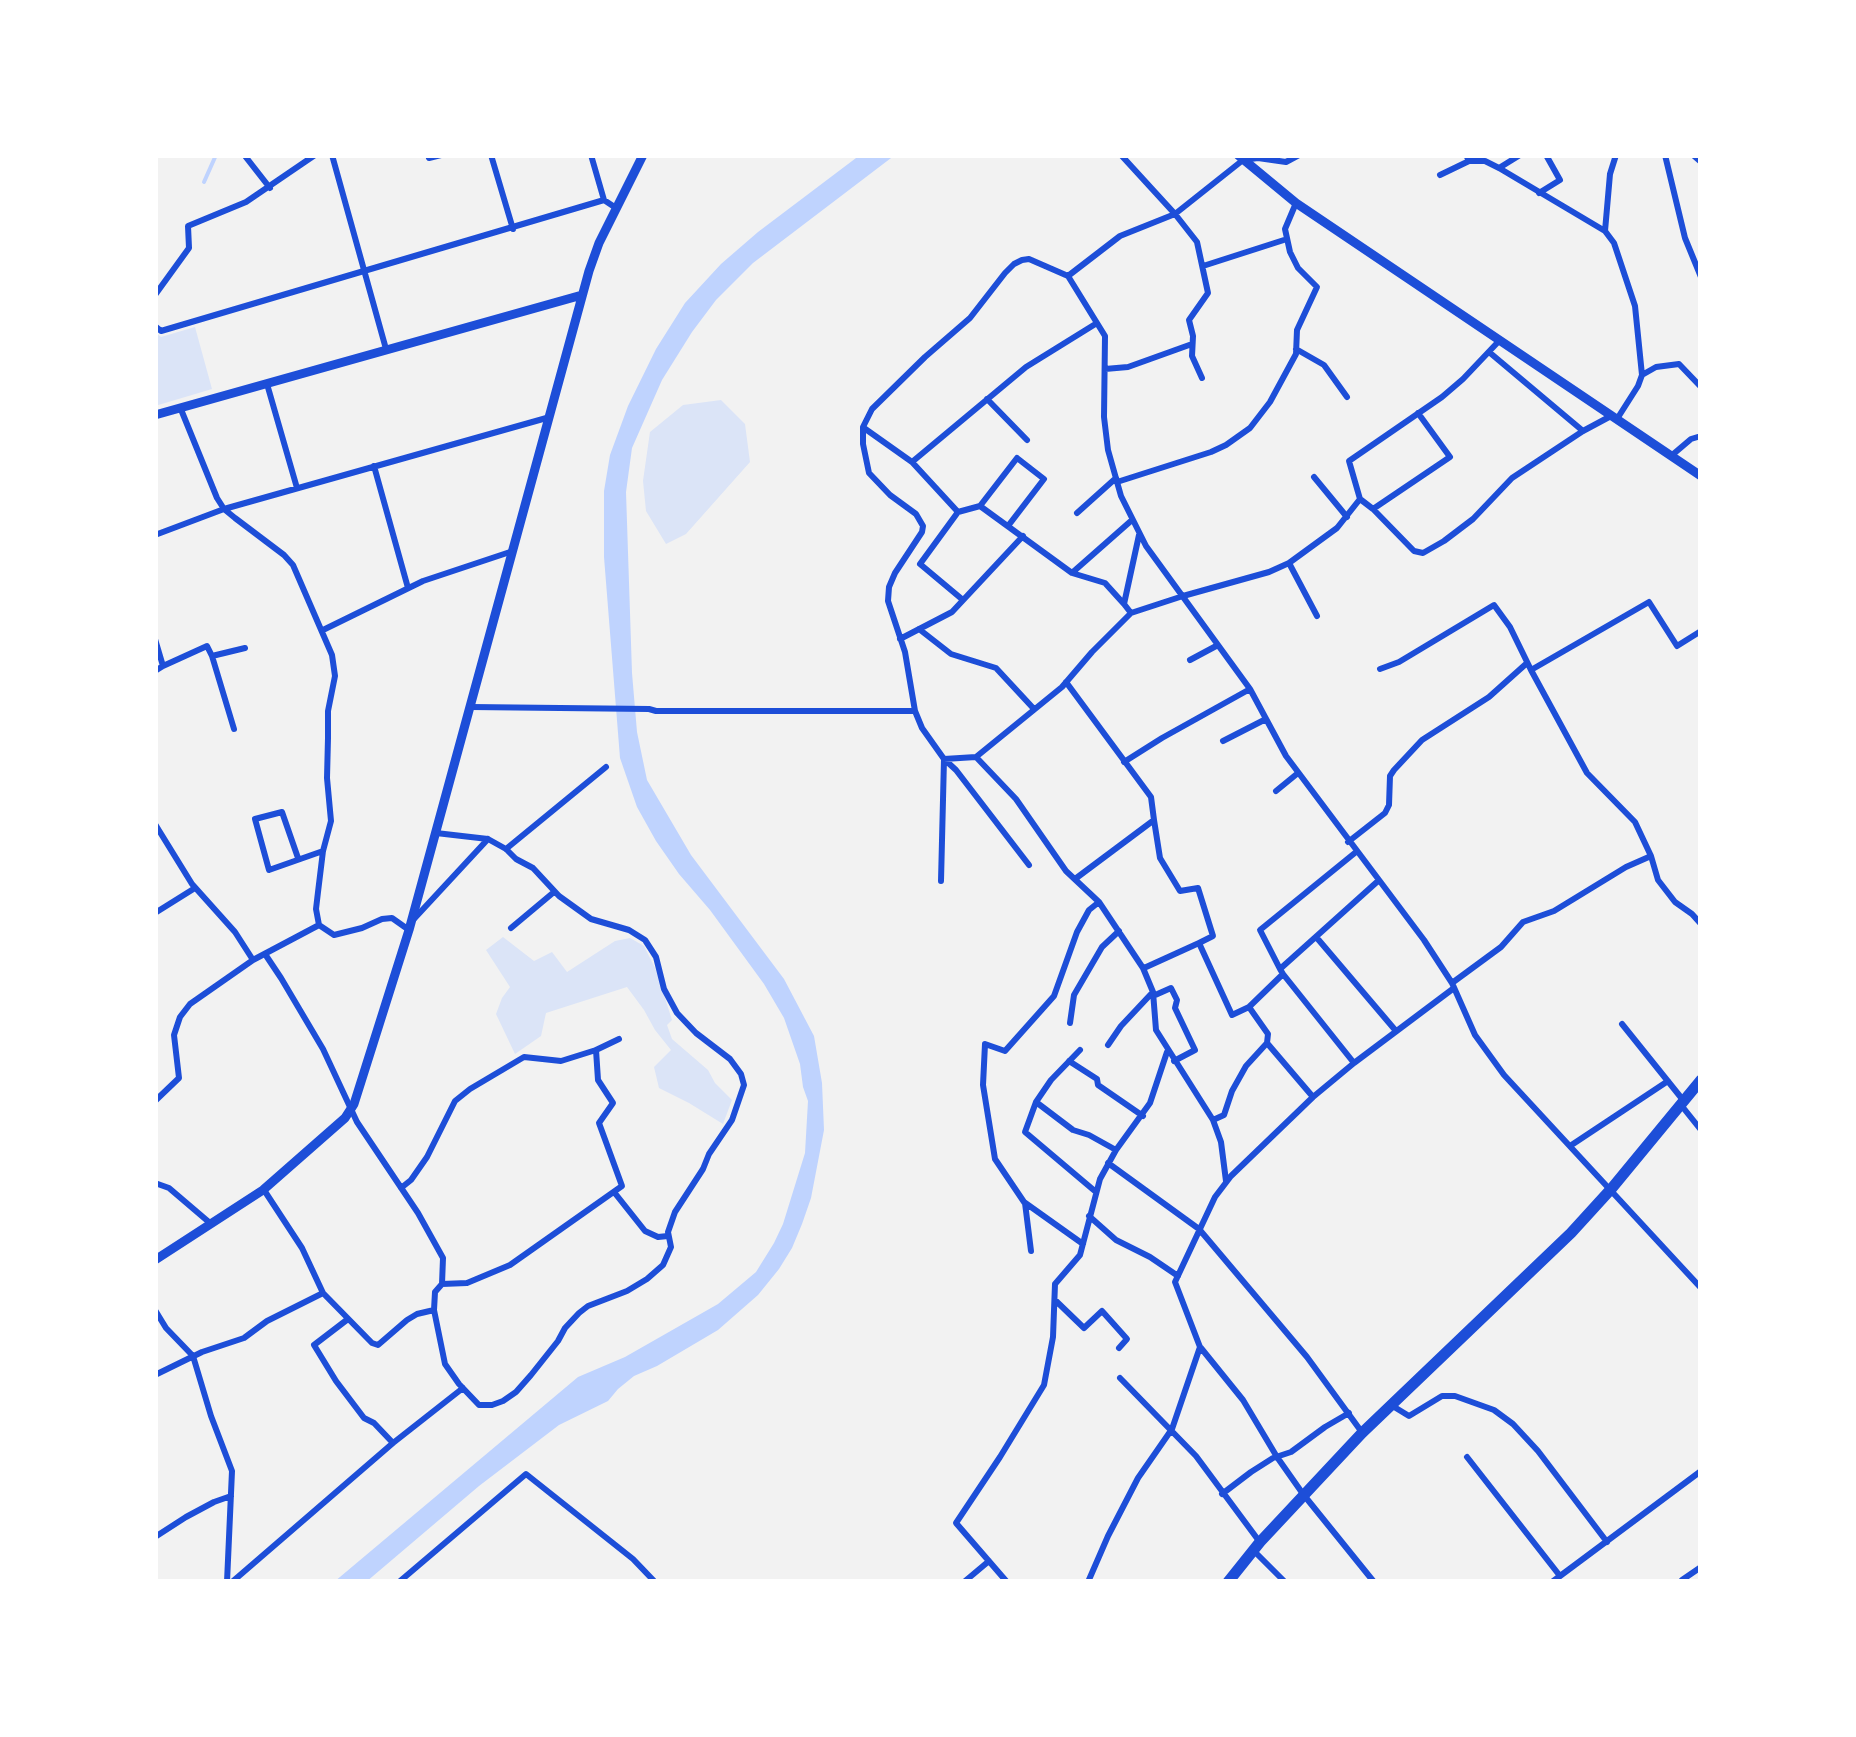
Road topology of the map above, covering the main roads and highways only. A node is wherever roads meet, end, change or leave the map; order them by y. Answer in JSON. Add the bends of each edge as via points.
{"nodes":[{"id":1,"x":1701,"y":1080,"type":"edge"},
{"id":2,"x":1228,"y":1582,"type":"edge"}],
"edges":[{"from":1,"to":2,"type":"highway","via":[[1571,1234],[1362,1432]]}]}
